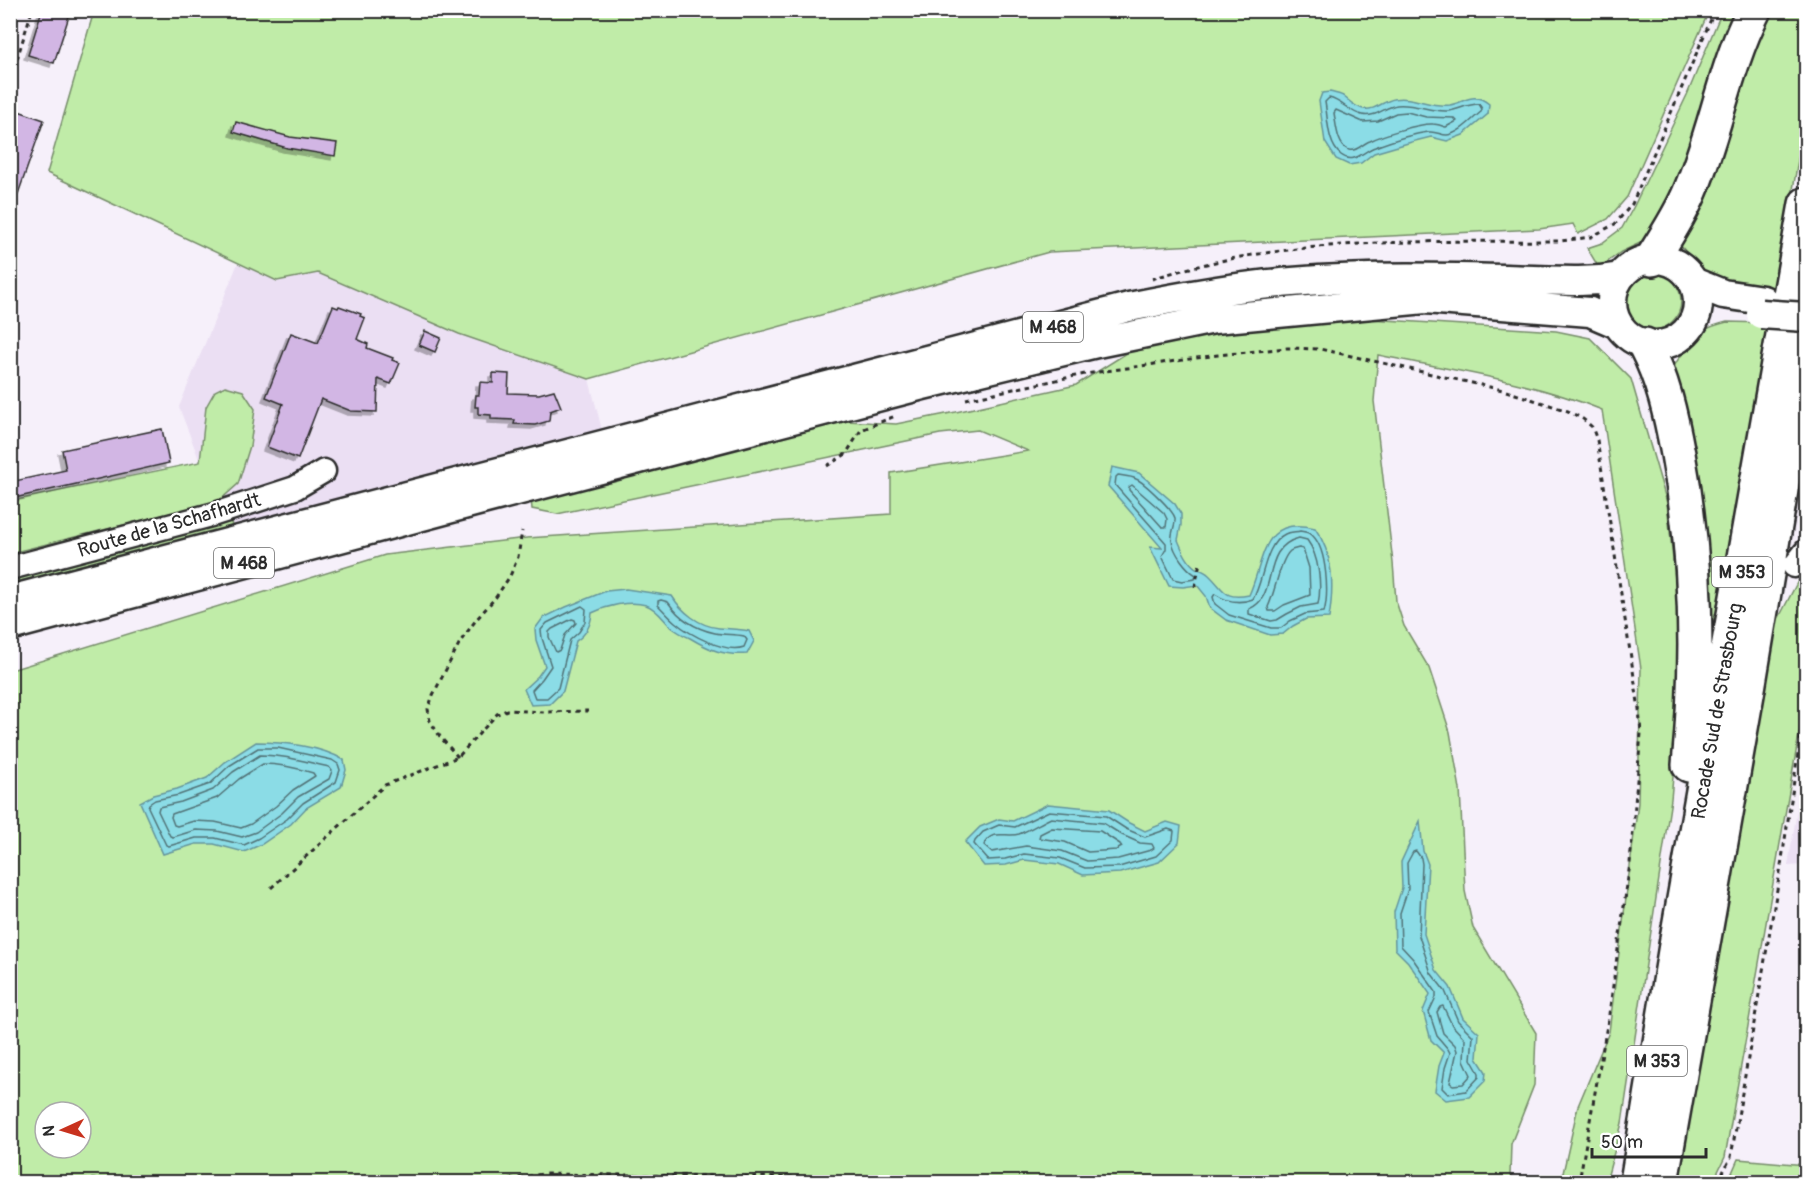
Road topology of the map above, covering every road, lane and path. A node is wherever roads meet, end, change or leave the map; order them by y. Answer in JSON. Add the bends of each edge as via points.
{"nodes":[{"id":1,"x":32,"y":10,"type":"edge"},
{"id":2,"x":1715,"y":10,"type":"edge"},
{"id":3,"x":1754,"y":10,"type":"edge"},
{"id":4,"x":17,"y":59,"type":"dead end"},
{"id":5,"x":1806,"y":204,"type":"edge"},
{"id":6,"x":1652,"y":259,"type":"junction"},
{"id":7,"x":1620,"y":277,"type":"junction"},
{"id":8,"x":1143,"y":282,"type":"dead end"},
{"id":9,"x":1693,"y":282,"type":"junction"},
{"id":10,"x":1806,"y":302,"type":"edge"},
{"id":11,"x":1762,"y":307,"type":"junction"},
{"id":12,"x":1806,"y":316,"type":"edge"},
{"id":13,"x":1694,"y":322,"type":"junction"},
{"id":14,"x":1618,"y":324,"type":"junction"},
{"id":15,"x":1806,"y":337,"type":"edge"},
{"id":16,"x":1645,"y":345,"type":"junction"},
{"id":17,"x":957,"y":400,"type":"dead end"},
{"id":18,"x":900,"y":414,"type":"dead end"},
{"id":19,"x":1806,"y":443,"type":"edge"},
{"id":20,"x":827,"y":465,"type":"dead end"},
{"id":21,"x":324,"y":471,"type":"dead end"},
{"id":22,"x":522,"y":531,"type":"dead end"},
{"id":23,"x":1200,"y":562,"type":"dead end"},
{"id":24,"x":10,"y":568,"type":"edge"},
{"id":25,"x":1195,"y":587,"type":"dead end"},
{"id":26,"x":10,"y":600,"type":"edge"},
{"id":27,"x":10,"y":626,"type":"edge"},
{"id":28,"x":1749,"y":683,"type":"junction"},
{"id":29,"x":1806,"y":702,"type":"edge"},
{"id":30,"x":588,"y":711,"type":"dead end"},
{"id":31,"x":458,"y":757,"type":"junction"},
{"id":32,"x":272,"y":888,"type":"dead end"},
{"id":33,"x":1677,"y":939,"type":"junction"},
{"id":34,"x":10,"y":1179,"type":"edge"},
{"id":35,"x":401,"y":1182,"type":"edge"},
{"id":36,"x":492,"y":1182,"type":"edge"},
{"id":37,"x":947,"y":1182,"type":"edge"},
{"id":38,"x":1579,"y":1182,"type":"edge"},
{"id":39,"x":1637,"y":1182,"type":"edge"},
{"id":40,"x":1661,"y":1182,"type":"edge"},
{"id":41,"x":1718,"y":1182,"type":"edge"}],
"edges":[{"from":1,"to":4,"type":"path"},
{"from":2,"to":8,"type":"path","via":[[1632,204],[1615,224],[1591,237],[1284,250],[1209,262]]},
{"from":3,"to":6,"type":"highway","via":[[1734,56],[1689,194]]},
{"from":5,"to":33,"type":"highway","name":"Rocade Sud de Strasbourg","number":"M 353"},
{"from":6,"to":7,"type":"main road","via":[[1640,261]]},
{"from":6,"to":9,"type":"main road","via":[[1676,264]]},
{"from":7,"to":14,"type":"main road","via":[[1613,308]]},
{"from":7,"to":26,"type":"main road","number":"M 468","via":[[1579,281],[1372,278],[1207,291],[1129,307]]},
{"from":9,"to":11,"type":"main road"},
{"from":9,"to":13,"type":"main road","via":[[1698,295]]},
{"from":10,"to":11,"type":"main road"},
{"from":11,"to":12,"type":"main road","bridge":true},
{"from":11,"to":13,"type":"main road","via":[[1729,311]]},
{"from":13,"to":16,"type":"main road","via":[[1674,342]]},
{"from":14,"to":16,"type":"main road","via":[[1629,337]]},
{"from":14,"to":27,"type":"main road","number":"M 468","via":[[1590,312],[1425,299],[1214,320],[1097,343],[923,385]]},
{"from":15,"to":28,"type":"highway","name":"Rocade Sud de Strasbourg","number":"M 353"},
{"from":16,"to":33,"type":"highway","via":[[1656,365],[1672,424],[1692,554],[1692,728]]},
{"from":17,"to":38,"type":"path","via":[[1085,374],[1208,356],[1287,348],[1320,349],[1503,390],[1568,411],[1592,427],[1641,732],[1628,874],[1609,1014]]},
{"from":18,"to":20,"type":"path","via":[[861,429],[846,454]]},
{"from":19,"to":28,"type":"highway","via":[[1779,577]]},
{"from":21,"to":24,"type":"street","name":"Route de la Schafhardt","via":[[295,488],[215,514]]},
{"from":22,"to":31,"type":"path","via":[[510,576],[460,642],[428,709],[430,721]]},
{"from":23,"to":25,"type":"path"},
{"from":28,"to":40,"type":"highway","name":"Rocade Sud de Strasbourg","number":"M 353"},
{"from":29,"to":41,"type":"path","via":[[1731,1156]]},
{"from":30,"to":31,"type":"path","via":[[507,710],[497,714]]},
{"from":31,"to":32,"type":"path","via":[[385,785]]},
{"from":33,"to":39,"type":"highway","name":"Rocade Sud de Strasbourg","number":"M 353"},
{"from":34,"to":35,"type":"path"},
{"from":36,"to":37,"type":"path","via":[[543,1174]]}]}
